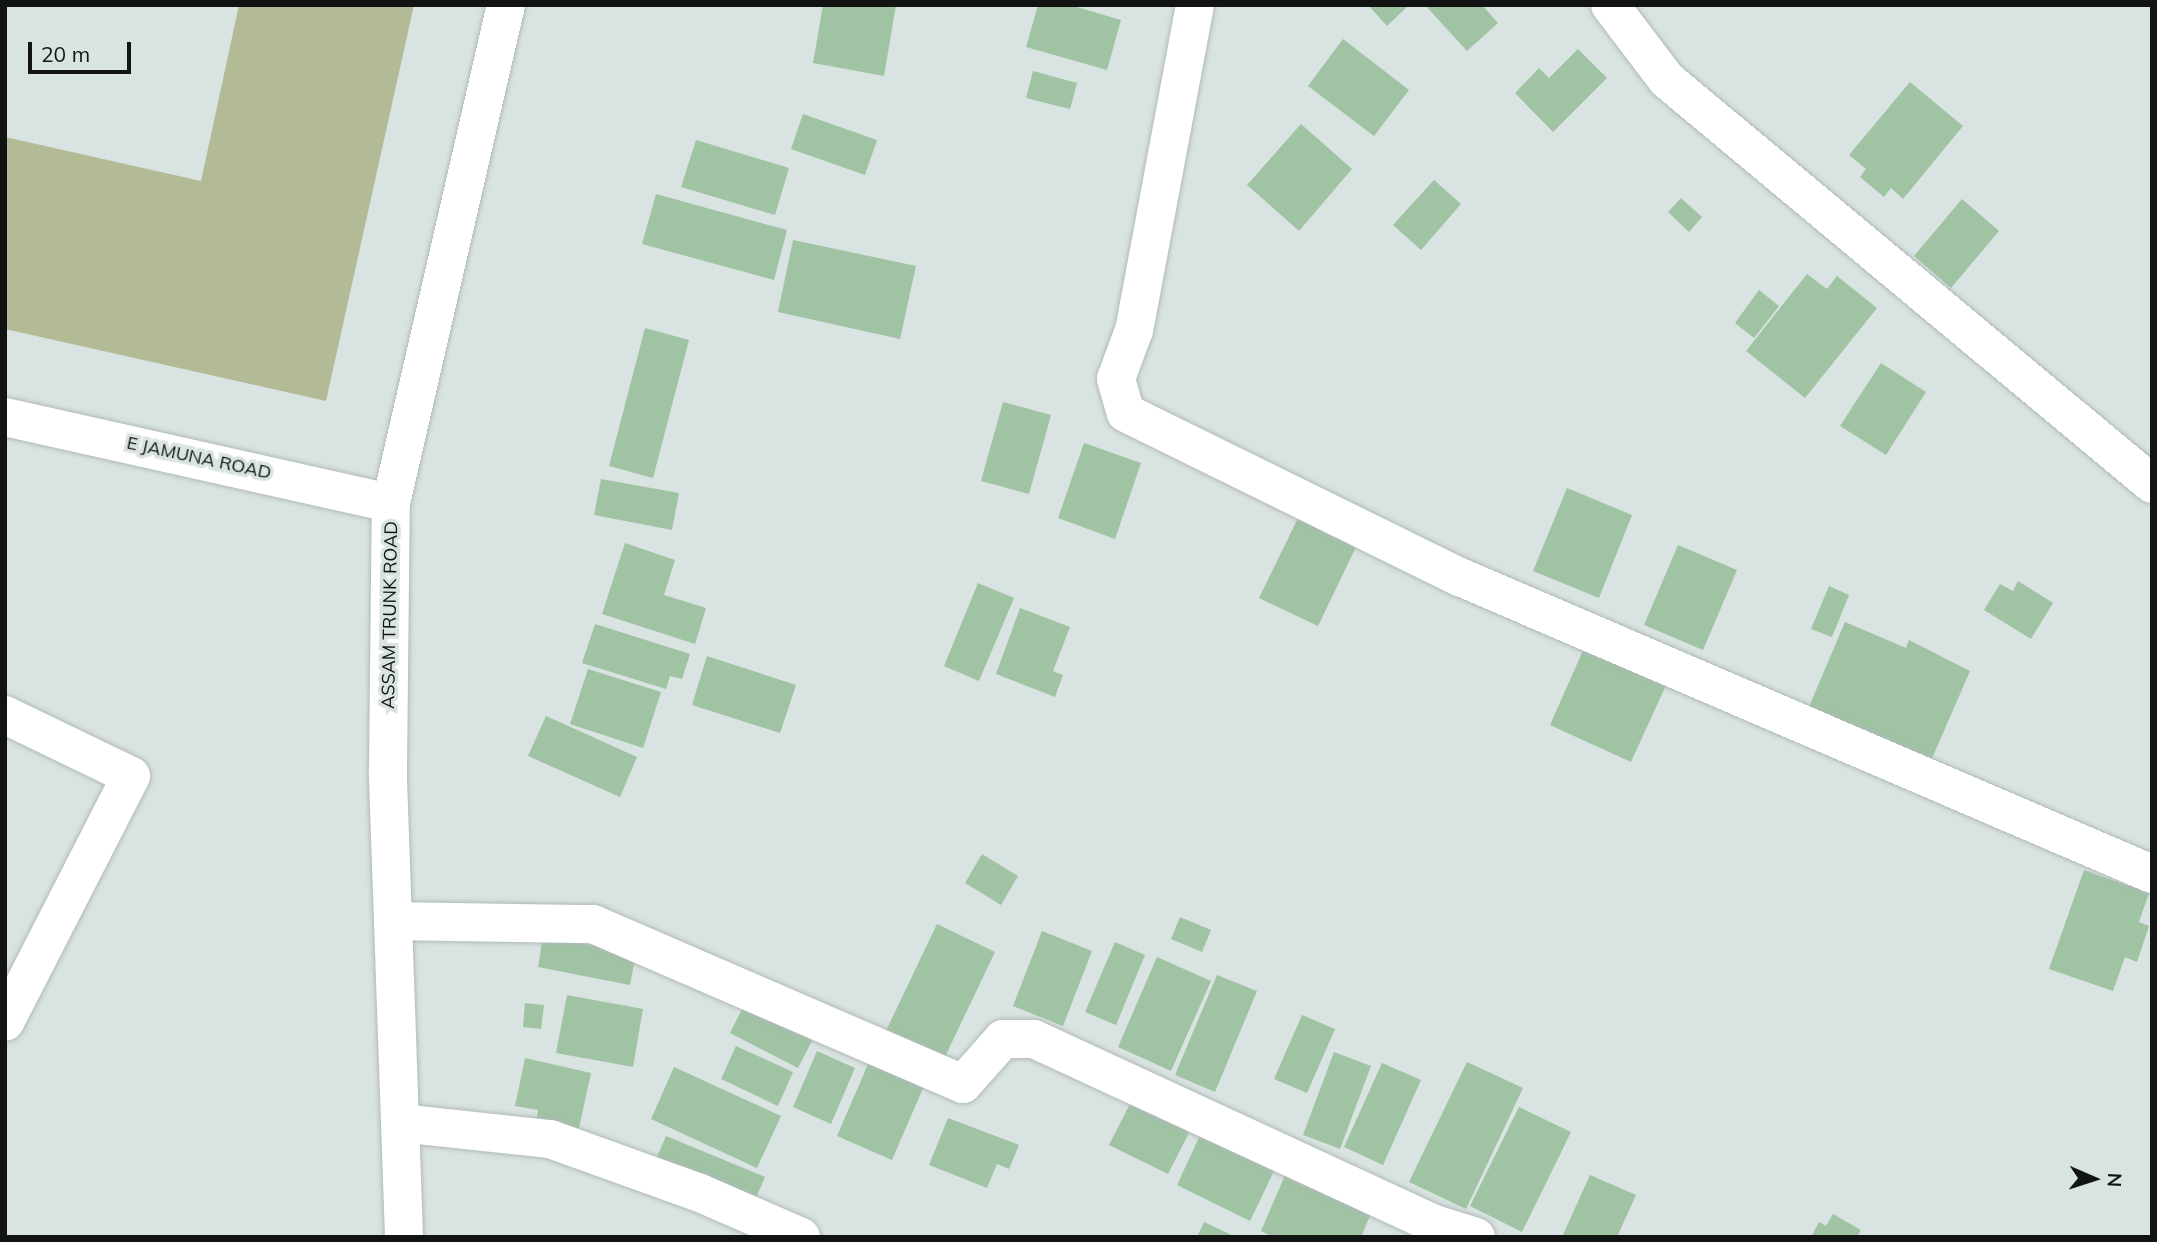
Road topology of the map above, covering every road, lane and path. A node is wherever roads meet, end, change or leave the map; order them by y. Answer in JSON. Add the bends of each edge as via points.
{"nodes":[{"id":1,"x":506,"y":5,"type":"edge"},
{"id":2,"x":1195,"y":5,"type":"edge"},
{"id":3,"x":1610,"y":5,"type":"edge"},
{"id":4,"x":5,"y":417,"type":"edge"},
{"id":5,"x":2152,"y":484,"type":"edge"},
{"id":6,"x":391,"y":503,"type":"junction"},
{"id":7,"x":5,"y":715,"type":"edge"},
{"id":8,"x":2152,"y":874,"type":"edge"},
{"id":9,"x":393,"y":921,"type":"junction"},
{"id":10,"x":5,"y":1022,"type":"edge"},
{"id":11,"x":400,"y":1124,"type":"junction"},
{"id":12,"x":404,"y":1237,"type":"edge"},
{"id":13,"x":801,"y":1237,"type":"edge"},
{"id":14,"x":1476,"y":1237,"type":"edge"}],
"edges":[{"from":1,"to":6,"type":"main road","name":"ASSAM TRUNK ROAD"},
{"from":2,"to":8,"type":"main road","via":[[1134,330],[1116,379],[1126,413],[1460,577]]},
{"from":3,"to":5,"type":"main road","via":[[1667,80]]},
{"from":4,"to":6,"type":"main road","name":"E JAMUNA ROAD"},
{"from":6,"to":9,"type":"main road","name":"ASSAM TRUNK ROAD","via":[[388,771]]},
{"from":7,"to":10,"type":"main road","via":[[131,776]]},
{"from":9,"to":11,"type":"main road","name":"ASSAM TRUNK ROAD"},
{"from":9,"to":14,"type":"main road","via":[[593,925],[963,1084],[1003,1039],[1034,1039],[1434,1224]]},
{"from":11,"to":12,"type":"main road","name":"ASSAM TRUNK ROAD"},
{"from":11,"to":13,"type":"main road","via":[[551,1139],[700,1193]]}]}
